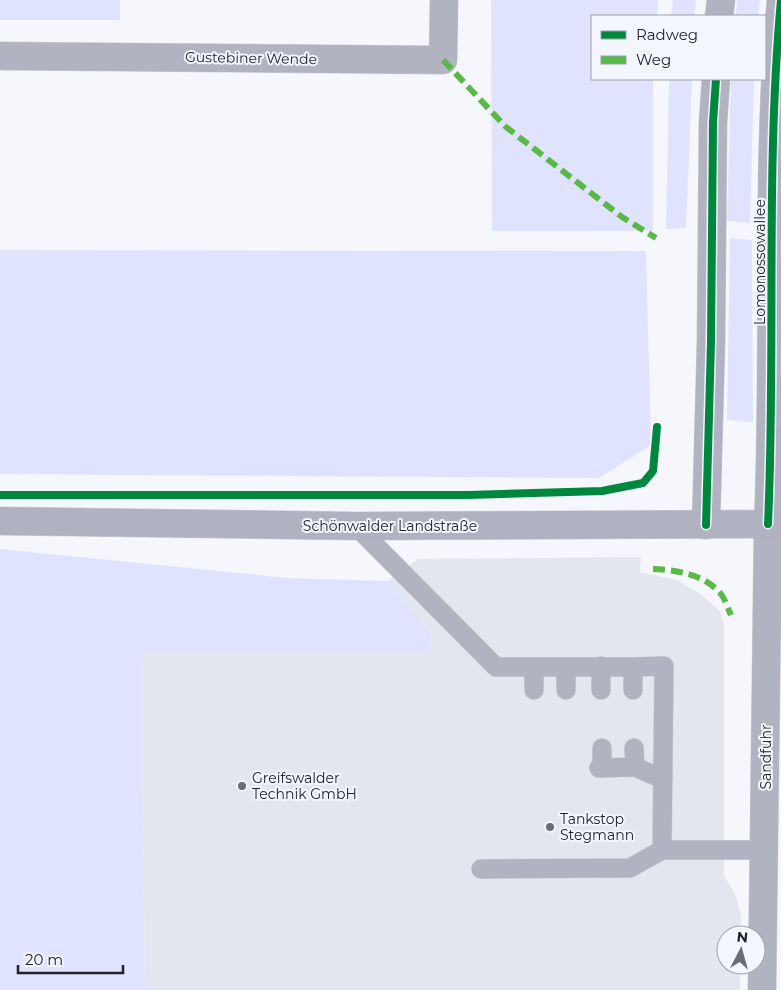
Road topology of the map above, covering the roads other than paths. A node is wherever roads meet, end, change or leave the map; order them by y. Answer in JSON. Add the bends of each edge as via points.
{"nodes":[{"id":1,"x":444,"y":0,"type":"edge"},
{"id":2,"x":720,"y":0,"type":"edge"},
{"id":3,"x":781,"y":0,"type":"edge"},
{"id":4,"x":720,"y":15,"type":"edge"},
{"id":5,"x":0,"y":56,"type":"edge"},
{"id":6,"x":716,"y":80,"type":"edge"},
{"id":7,"x":0,"y":520,"type":"edge"},
{"id":8,"x":775,"y":524,"type":"edge"},
{"id":9,"x":706,"y":525,"type":"junction"},
{"id":10,"x":356,"y":526,"type":"junction"},
{"id":11,"x":601,"y":666,"type":"junction"},
{"id":12,"x":534,"y":667,"type":"junction"},
{"id":13,"x":566,"y":667,"type":"junction"},
{"id":14,"x":633,"y":667,"type":"junction"},
{"id":15,"x":534,"y":690,"type":"dead end"},
{"id":16,"x":566,"y":690,"type":"dead end"},
{"id":17,"x":601,"y":690,"type":"dead end"},
{"id":18,"x":633,"y":690,"type":"dead end"},
{"id":19,"x":602,"y":748,"type":"dead end"},
{"id":20,"x":634,"y":748,"type":"dead end"},
{"id":21,"x":635,"y":767,"type":"junction"},
{"id":22,"x":663,"y":779,"type":"junction"},
{"id":23,"x":662,"y":850,"type":"junction"},
{"id":24,"x":766,"y":850,"type":"junction"},
{"id":25,"x":481,"y":869,"type":"dead end"},
{"id":26,"x":773,"y":885,"type":"edge"},
{"id":27,"x":762,"y":990,"type":"edge"}],
"edges":[{"from":1,"to":5,"type":"street","name":"Gustebiner Wende","via":[[443,60]]},
{"from":2,"to":4,"type":"street"},
{"from":3,"to":8,"type":"street","name":"Lomonossowallee","via":[[772,128]]},
{"from":6,"to":9,"type":"street"},
{"from":7,"to":10,"type":"main road","name":"Schönwalder Landstraße"},
{"from":8,"to":9,"type":"main road","name":"Schönwalder Landstraße"},
{"from":8,"to":24,"type":"street","name":"Sandfuhr"},
{"from":9,"to":10,"type":"main road","name":"Schönwalder Landstraße"},
{"from":10,"to":12,"type":"lane","via":[[496,667]]},
{"from":11,"to":13,"type":"lane"},
{"from":11,"to":14,"type":"lane"},
{"from":11,"to":17,"type":"lane"},
{"from":12,"to":13,"type":"lane"},
{"from":12,"to":15,"type":"lane"},
{"from":13,"to":16,"type":"lane"},
{"from":14,"to":18,"type":"lane"},
{"from":14,"to":22,"type":"lane","via":[[664,666]]},
{"from":19,"to":21,"type":"lane","via":[[600,768]]},
{"from":20,"to":21,"type":"lane"},
{"from":21,"to":22,"type":"lane"},
{"from":22,"to":23,"type":"lane"},
{"from":23,"to":24,"type":"lane"},
{"from":23,"to":25,"type":"lane","via":[[630,868]]},
{"from":24,"to":26,"type":"street","name":"Sandfuhr"},
{"from":26,"to":27,"type":"street","name":"Sandfuhr"}]}
